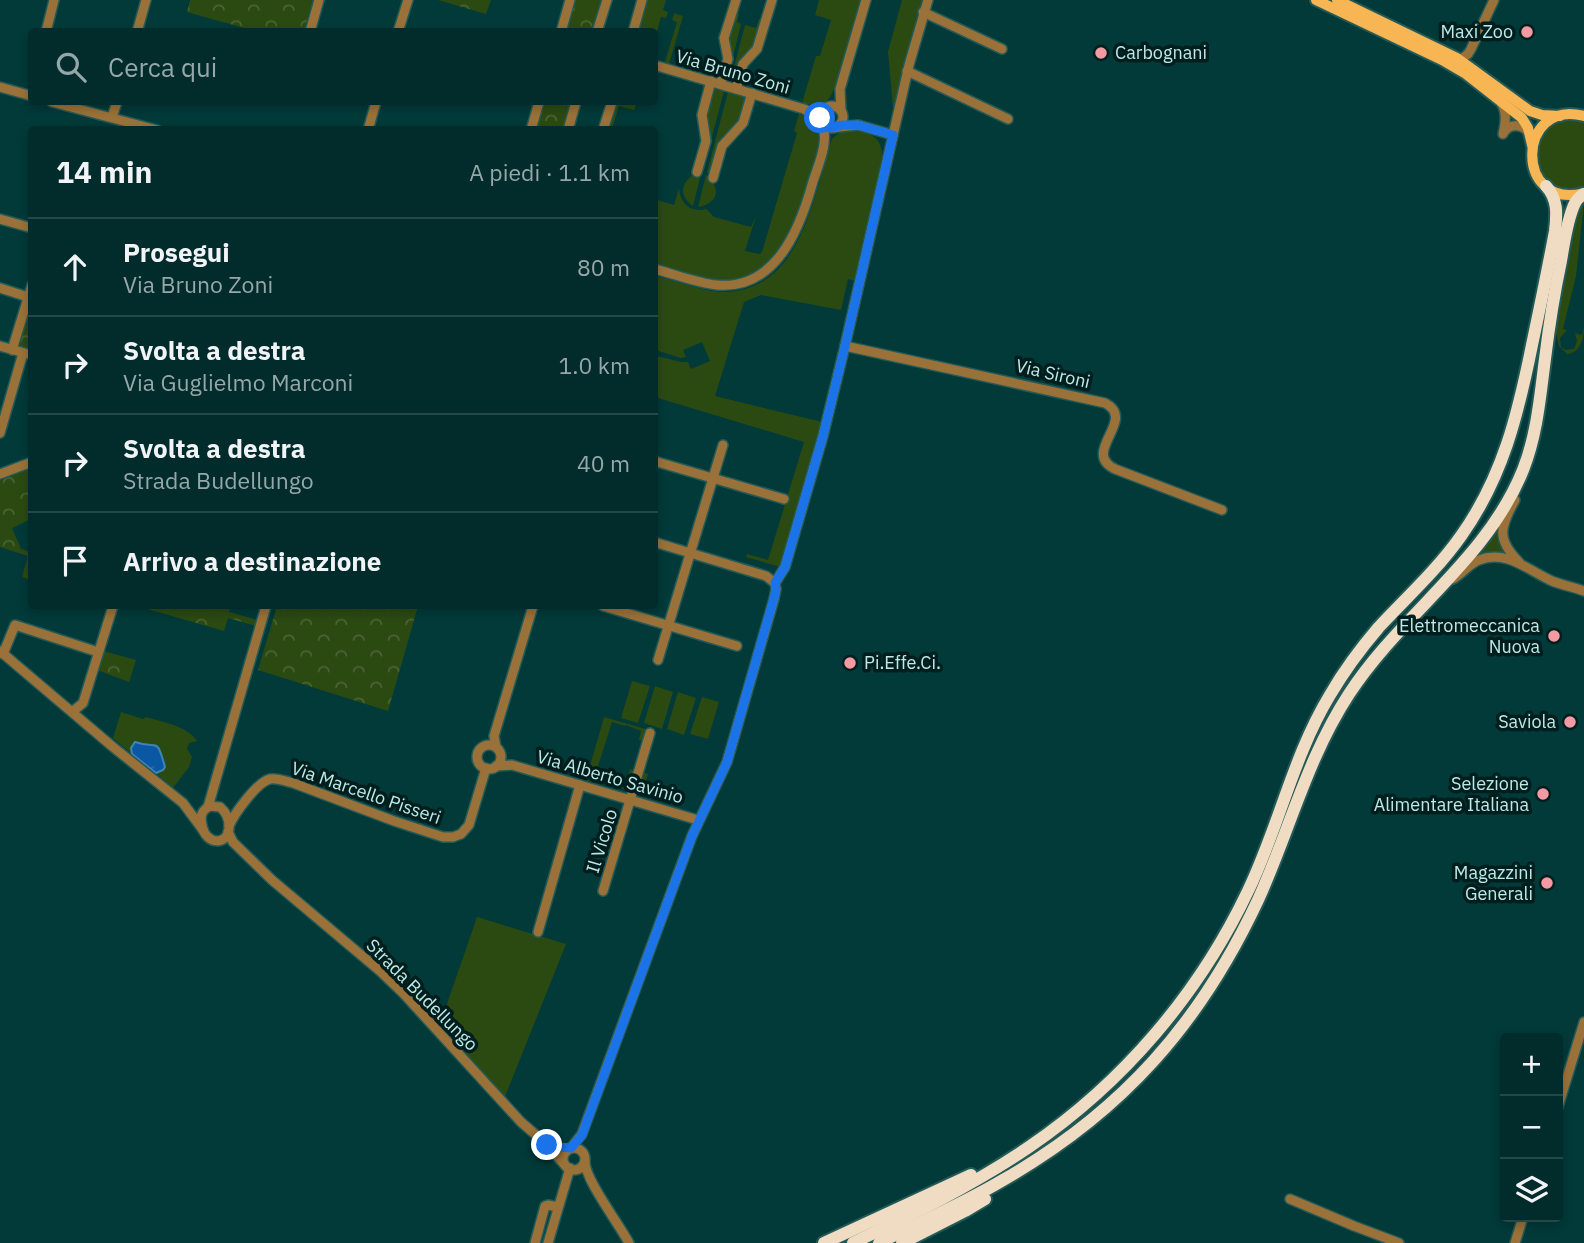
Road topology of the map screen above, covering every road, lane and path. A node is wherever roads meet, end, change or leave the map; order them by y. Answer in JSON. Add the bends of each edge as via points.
{"nodes":[{"id":1,"x":54,"y":0,"type":"edge"},
{"id":2,"x":146,"y":0,"type":"edge"},
{"id":3,"x":319,"y":0,"type":"edge"},
{"id":4,"x":408,"y":0,"type":"edge"},
{"id":5,"x":570,"y":0,"type":"edge"},
{"id":6,"x":607,"y":0,"type":"edge"},
{"id":7,"x":642,"y":0,"type":"edge"},
{"id":8,"x":736,"y":0,"type":"edge"},
{"id":9,"x":772,"y":0,"type":"edge"},
{"id":10,"x":866,"y":0,"type":"edge"},
{"id":11,"x":928,"y":0,"type":"edge"},
{"id":12,"x":1316,"y":0,"type":"edge"},
{"id":13,"x":1337,"y":0,"type":"edge"},
{"id":14,"x":1494,"y":0,"type":"edge"},
{"id":15,"x":923,"y":12,"type":"junction"},
{"id":16,"x":47,"y":28,"type":"edge"},
{"id":17,"x":138,"y":28,"type":"edge"},
{"id":18,"x":311,"y":28,"type":"edge"},
{"id":19,"x":399,"y":28,"type":"edge"},
{"id":20,"x":562,"y":28,"type":"edge"},
{"id":21,"x":598,"y":28,"type":"edge"},
{"id":22,"x":633,"y":28,"type":"edge"},
{"id":23,"x":1002,"y":49,"type":"dead end"},
{"id":24,"x":1460,"y":60,"type":"junction"},
{"id":25,"x":658,"y":66,"type":"edge"},
{"id":26,"x":908,"y":71,"type":"junction"},
{"id":27,"x":716,"y":83,"type":"junction"},
{"id":28,"x":0,"y":87,"type":"edge"},
{"id":29,"x":736,"y":89,"type":"junction"},
{"id":30,"x":840,"y":89,"type":"junction"},
{"id":31,"x":752,"y":93,"type":"junction"},
{"id":32,"x":28,"y":94,"type":"edge"},
{"id":33,"x":1496,"y":97,"type":"junction"},
{"id":34,"x":64,"y":105,"type":"edge"},
{"id":35,"x":116,"y":105,"type":"edge"},
{"id":36,"x":375,"y":105,"type":"edge"},
{"id":37,"x":538,"y":105,"type":"edge"},
{"id":38,"x":575,"y":105,"type":"edge"},
{"id":39,"x":611,"y":105,"type":"edge"},
{"id":40,"x":827,"y":108,"type":"junction"},
{"id":41,"x":804,"y":109,"type":"junction"},
{"id":42,"x":1584,"y":109,"type":"edge"},
{"id":43,"x":841,"y":112,"type":"junction"},
{"id":44,"x":1578,"y":115,"type":"edge"},
{"id":45,"x":1560,"y":116,"type":"junction"},
{"id":46,"x":112,"y":117,"type":"junction"},
{"id":47,"x":1008,"y":119,"type":"dead end"},
{"id":48,"x":822,"y":122,"type":"junction"},
{"id":49,"x":858,"y":125,"type":"junction"},
{"id":50,"x":143,"y":126,"type":"edge"},
{"id":51,"x":369,"y":126,"type":"edge"},
{"id":52,"x":532,"y":126,"type":"edge"},
{"id":53,"x":569,"y":126,"type":"edge"},
{"id":54,"x":604,"y":126,"type":"edge"},
{"id":55,"x":837,"y":127,"type":"junction"},
{"id":56,"x":1529,"y":133,"type":"junction"},
{"id":57,"x":893,"y":135,"type":"junction"},
{"id":58,"x":824,"y":145,"type":"junction"},
{"id":59,"x":1532,"y":145,"type":"junction"},
{"id":60,"x":696,"y":173,"type":"dead end"},
{"id":61,"x":713,"y":178,"type":"dead end"},
{"id":62,"x":1546,"y":186,"type":"junction"},
{"id":63,"x":1584,"y":193,"type":"edge"},
{"id":64,"x":0,"y":219,"type":"edge"},
{"id":65,"x":28,"y":228,"type":"edge"},
{"id":66,"x":658,"y":270,"type":"edge"},
{"id":67,"x":0,"y":288,"type":"edge"},
{"id":68,"x":28,"y":297,"type":"joint"},
{"id":69,"x":0,"y":346,"type":"edge"},
{"id":70,"x":845,"y":346,"type":"junction"},
{"id":71,"x":12,"y":350,"type":"junction"},
{"id":72,"x":27,"y":354,"type":"edge"},
{"id":73,"x":0,"y":392,"type":"edge"},
{"id":74,"x":11,"y":395,"type":"junction"},
{"id":75,"x":0,"y":433,"type":"edge"},
{"id":76,"x":723,"y":446,"type":"dead end"},
{"id":77,"x":658,"y":462,"type":"edge"},
{"id":78,"x":28,"y":463,"type":"edge"},
{"id":79,"x":2,"y":472,"type":"edge"},
{"id":80,"x":713,"y":478,"type":"junction"},
{"id":81,"x":1518,"y":482,"type":"junction"},
{"id":82,"x":784,"y":499,"type":"dead end"},
{"id":83,"x":1222,"y":510,"type":"dead end"},
{"id":84,"x":658,"y":543,"type":"edge"},
{"id":85,"x":691,"y":553,"type":"junction"},
{"id":86,"x":1520,"y":563,"type":"junction"},
{"id":87,"x":775,"y":583,"type":"junction"},
{"id":88,"x":1443,"y":584,"type":"junction"},
{"id":89,"x":1584,"y":591,"type":"edge"},
{"id":90,"x":112,"y":609,"type":"edge"},
{"id":91,"x":265,"y":609,"type":"edge"},
{"id":92,"x":532,"y":609,"type":"edge"},
{"id":93,"x":613,"y":609,"type":"edge"},
{"id":94,"x":669,"y":625,"type":"junction"},
{"id":95,"x":737,"y":646,"type":"dead end"},
{"id":96,"x":98,"y":652,"type":"junction"},
{"id":97,"x":2,"y":653,"type":"edge"},
{"id":98,"x":658,"y":660,"type":"dead end"},
{"id":99,"x":72,"y":712,"type":"junction"},
{"id":100,"x":650,"y":733,"type":"dead end"},
{"id":101,"x":494,"y":736,"type":"junction"},
{"id":102,"x":485,"y":745,"type":"junction"},
{"id":103,"x":498,"y":751,"type":"junction"},
{"id":104,"x":512,"y":765,"type":"junction"},
{"id":105,"x":491,"y":767,"type":"junction"},
{"id":106,"x":580,"y":785,"type":"junction"},
{"id":107,"x":213,"y":786,"type":"junction"},
{"id":108,"x":631,"y":800,"type":"junction"},
{"id":109,"x":183,"y":803,"type":"junction"},
{"id":110,"x":243,"y":806,"type":"junction"},
{"id":111,"x":220,"y":807,"type":"junction"},
{"id":112,"x":205,"y":810,"type":"junction"},
{"id":113,"x":698,"y":820,"type":"junction"},
{"id":114,"x":229,"y":829,"type":"junction"},
{"id":115,"x":202,"y":830,"type":"junction"},
{"id":116,"x":213,"y":841,"type":"junction"},
{"id":117,"x":242,"y":852,"type":"junction"},
{"id":118,"x":603,"y":891,"type":"dead end"},
{"id":119,"x":538,"y":932,"type":"dead end"},
{"id":120,"x":1584,"y":1022,"type":"edge"},
{"id":121,"x":1128,"y":1088,"type":"junction"},
{"id":122,"x":1561,"y":1096,"type":"edge"},
{"id":123,"x":1092,"y":1098,"type":"junction"},
{"id":124,"x":582,"y":1134,"type":"junction"},
{"id":125,"x":542,"y":1140,"type":"junction"},
{"id":126,"x":570,"y":1149,"type":"junction"},
{"id":127,"x":584,"y":1157,"type":"junction"},
{"id":128,"x":569,"y":1167,"type":"junction"},
{"id":129,"x":598,"y":1194,"type":"junction"},
{"id":130,"x":1290,"y":1199,"type":"dead end"},
{"id":131,"x":558,"y":1207,"type":"junction"},
{"id":132,"x":1521,"y":1222,"type":"edge"},
{"id":133,"x":535,"y":1243,"type":"edge"},
{"id":134,"x":548,"y":1243,"type":"edge"},
{"id":135,"x":629,"y":1243,"type":"edge"},
{"id":136,"x":824,"y":1243,"type":"edge"},
{"id":137,"x":853,"y":1243,"type":"edge"},
{"id":138,"x":879,"y":1243,"type":"edge"},
{"id":139,"x":902,"y":1243,"type":"edge"},
{"id":140,"x":1399,"y":1243,"type":"edge"},
{"id":141,"x":1515,"y":1243,"type":"edge"}],
"edges":[{"from":1,"to":16,"type":"street"},
{"from":2,"to":17,"type":"street"},
{"from":3,"to":18,"type":"street"},
{"from":4,"to":19,"type":"street"},
{"from":5,"to":20,"type":"street"},
{"from":6,"to":21,"type":"street"},
{"from":7,"to":22,"type":"street"},
{"from":8,"to":27,"type":"street","via":[[724,38],[727,59]]},
{"from":9,"to":29,"type":"street","via":[[757,49],[743,64]]},
{"from":10,"to":30,"type":"street"},
{"from":11,"to":15,"type":"street"},
{"from":12,"to":33,"type":"main road","via":[[1452,65]]},
{"from":13,"to":24,"type":"main road"},
{"from":14,"to":24,"type":"street","via":[[1471,49]]},
{"from":15,"to":23,"type":"street"},
{"from":15,"to":26,"type":"street"},
{"from":24,"to":45,"type":"main road","via":[[1530,111]]},
{"from":25,"to":27,"type":"street","name":"Via Bruno Zoni"},
{"from":26,"to":47,"type":"street"},
{"from":26,"to":57,"type":"street"},
{"from":27,"to":29,"type":"street","name":"Via Bruno Zoni"},
{"from":27,"to":60,"type":"street","via":[[702,115],[706,141]]},
{"from":28,"to":32,"type":"street"},
{"from":29,"to":31,"type":"street","name":"Via Bruno Zoni"},
{"from":30,"to":40,"type":"street"},
{"from":30,"to":43,"type":"street"},
{"from":31,"to":41,"type":"street","name":"Via Bruno Zoni"},
{"from":31,"to":61,"type":"street","via":[[743,123],[722,146]]},
{"from":33,"to":56,"type":"main road","via":[[1521,118]]},
{"from":33,"to":56,"type":"street","via":[[1505,111],[1503,134],[1515,125]]},
{"from":34,"to":46,"type":"street"},
{"from":35,"to":46,"type":"street"},
{"from":36,"to":51,"type":"street"},
{"from":37,"to":52,"type":"street"},
{"from":38,"to":53,"type":"street"},
{"from":39,"to":54,"type":"street"},
{"from":40,"to":41,"type":"street","name":"Via Bruno Zoni"},
{"from":40,"to":43,"type":"street","via":[[833,106]]},
{"from":40,"to":48,"type":"street"},
{"from":41,"to":48,"type":"street","name":"Via Bruno Zoni"},
{"from":42,"to":44,"type":"street"},
{"from":43,"to":49,"type":"street"},
{"from":43,"to":55,"type":"street","via":[[842,122]]},
{"from":44,"to":45,"type":"main road"},
{"from":45,"to":59,"type":"main road","via":[[1544,125]]},
{"from":46,"to":50,"type":"street"},
{"from":48,"to":55,"type":"street"},
{"from":48,"to":58,"type":"street"},
{"from":49,"to":55,"type":"street"},
{"from":49,"to":57,"type":"street"},
{"from":55,"to":58,"type":"street"},
{"from":56,"to":59,"type":"main road"},
{"from":57,"to":70,"type":"street"},
{"from":58,"to":66,"type":"street","via":[[797,230],[765,271],[744,282],[719,285]]},
{"from":59,"to":62,"type":"main road","via":[[1533,169]]},
{"from":62,"to":63,"type":"main road","via":[[1565,195]]},
{"from":62,"to":123,"type":"highway","via":[[1556,203],[1553,238],[1518,412],[1488,492],[1450,551],[1371,637],[1330,694],[1306,743],[1250,888],[1208,963],[1157,1032]]},
{"from":63,"to":81,"type":"highway","via":[[1575,203],[1569,223],[1535,429]]},
{"from":64,"to":65,"type":"street"},
{"from":67,"to":68,"type":"street"},
{"from":68,"to":71,"type":"street"},
{"from":69,"to":71,"type":"street"},
{"from":70,"to":83,"type":"street","name":"Via Sironi","via":[[1105,403],[1116,416],[1103,453],[1107,464]]},
{"from":70,"to":87,"type":"street","via":[[785,567]]},
{"from":71,"to":72,"type":"street"},
{"from":72,"to":74,"type":"street"},
{"from":73,"to":74,"type":"street"},
{"from":74,"to":75,"type":"street"},
{"from":76,"to":80,"type":"street"},
{"from":77,"to":80,"type":"street"},
{"from":78,"to":79,"type":"street"},
{"from":80,"to":82,"type":"street"},
{"from":80,"to":85,"type":"street"},
{"from":81,"to":86,"type":"street","via":[[1502,531],[1506,547]]},
{"from":81,"to":88,"type":"highway","via":[[1491,528]]},
{"from":84,"to":85,"type":"street"},
{"from":85,"to":87,"type":"street","via":[[770,577]]},
{"from":85,"to":94,"type":"street"},
{"from":86,"to":88,"type":"street","via":[[1484,558]]},
{"from":86,"to":89,"type":"street"},
{"from":87,"to":113,"type":"street","via":[[727,762]]},
{"from":88,"to":121,"type":"highway","via":[[1348,695],[1314,757],[1266,880],[1224,965],[1174,1039]]},
{"from":90,"to":96,"type":"street"},
{"from":91,"to":107,"type":"street"},
{"from":92,"to":101,"type":"street"},
{"from":93,"to":94,"type":"street"},
{"from":94,"to":95,"type":"street"},
{"from":94,"to":98,"type":"street"},
{"from":96,"to":97,"type":"street","via":[[15,625]]},
{"from":96,"to":99,"type":"street","via":[[83,703]]},
{"from":97,"to":99,"type":"street","name":"Strada Budellungo"},
{"from":99,"to":109,"type":"street","name":"Strada Budellungo"},
{"from":100,"to":108,"type":"street","name":"Il Vicolo"},
{"from":101,"to":102,"type":"street"},
{"from":101,"to":103,"type":"street"},
{"from":102,"to":103,"type":"street"},
{"from":102,"to":105,"type":"street","name":"Via Marcello Pisseri","via":[[477,758],[480,765]]},
{"from":103,"to":104,"type":"street"},
{"from":103,"to":105,"type":"street","name":"Via Marcello Pisseri","via":[[499,762]]},
{"from":104,"to":105,"type":"street"},
{"from":104,"to":106,"type":"street","name":"Via Alberto Savinio"},
{"from":105,"to":110,"type":"street","name":"Via Marcello Pisseri","via":[[469,825],[453,837],[279,779],[257,786]]},
{"from":106,"to":108,"type":"street","name":"Via Alberto Savinio"},
{"from":106,"to":119,"type":"street"},
{"from":107,"to":111,"type":"street","name":"Strada Budellungo"},
{"from":107,"to":112,"type":"street"},
{"from":108,"to":113,"type":"street","name":"Via Alberto Savinio"},
{"from":108,"to":118,"type":"street","name":"Il Vicolo"},
{"from":109,"to":112,"type":"street","name":"Strada Budellungo"},
{"from":109,"to":115,"type":"street","name":"Strada Budellungo"},
{"from":110,"to":111,"type":"street"},
{"from":110,"to":114,"type":"street","name":"Via Marcello Pisseri"},
{"from":111,"to":112,"type":"street"},
{"from":111,"to":114,"type":"street","name":"Strada Budellungo","via":[[226,812]]},
{"from":112,"to":115,"type":"street"},
{"from":113,"to":124,"type":"street"},
{"from":114,"to":116,"type":"street","via":[[222,839]]},
{"from":114,"to":117,"type":"street","name":"Strada Budellungo"},
{"from":115,"to":116,"type":"street","name":"Strada Budellungo"},
{"from":116,"to":117,"type":"street","name":"Strada Budellungo"},
{"from":117,"to":125,"type":"street","name":"Strada Budellungo","via":[[403,993]]},
{"from":120,"to":122,"type":"street"},
{"from":121,"to":138,"type":"highway","via":[[1031,1164]]},
{"from":121,"to":139,"type":"highway","via":[[1105,1115],[1055,1156]]},
{"from":123,"to":136,"type":"highway","via":[[984,1168]]},
{"from":123,"to":137,"type":"highway","via":[[1004,1163]]},
{"from":124,"to":126,"type":"street"},
{"from":124,"to":127,"type":"street"},
{"from":125,"to":126,"type":"street","name":"Strada Budellungo"},
{"from":125,"to":128,"type":"street","name":"Strada Budellungo"},
{"from":126,"to":127,"type":"street","name":"Strada Budellungo","via":[[578,1149]]},
{"from":126,"to":128,"type":"street","via":[[563,1157]]},
{"from":127,"to":128,"type":"street","via":[[579,1168]]},
{"from":127,"to":129,"type":"street","name":"Strada Budellungo"},
{"from":128,"to":129,"type":"street","name":"Strada Budellungo"},
{"from":128,"to":131,"type":"street"},
{"from":129,"to":135,"type":"street","name":"Strada Budellungo"},
{"from":130,"to":140,"type":"street"},
{"from":131,"to":133,"type":"street","via":[[545,1206]]},
{"from":131,"to":134,"type":"street"},
{"from":132,"to":141,"type":"street"}]}
